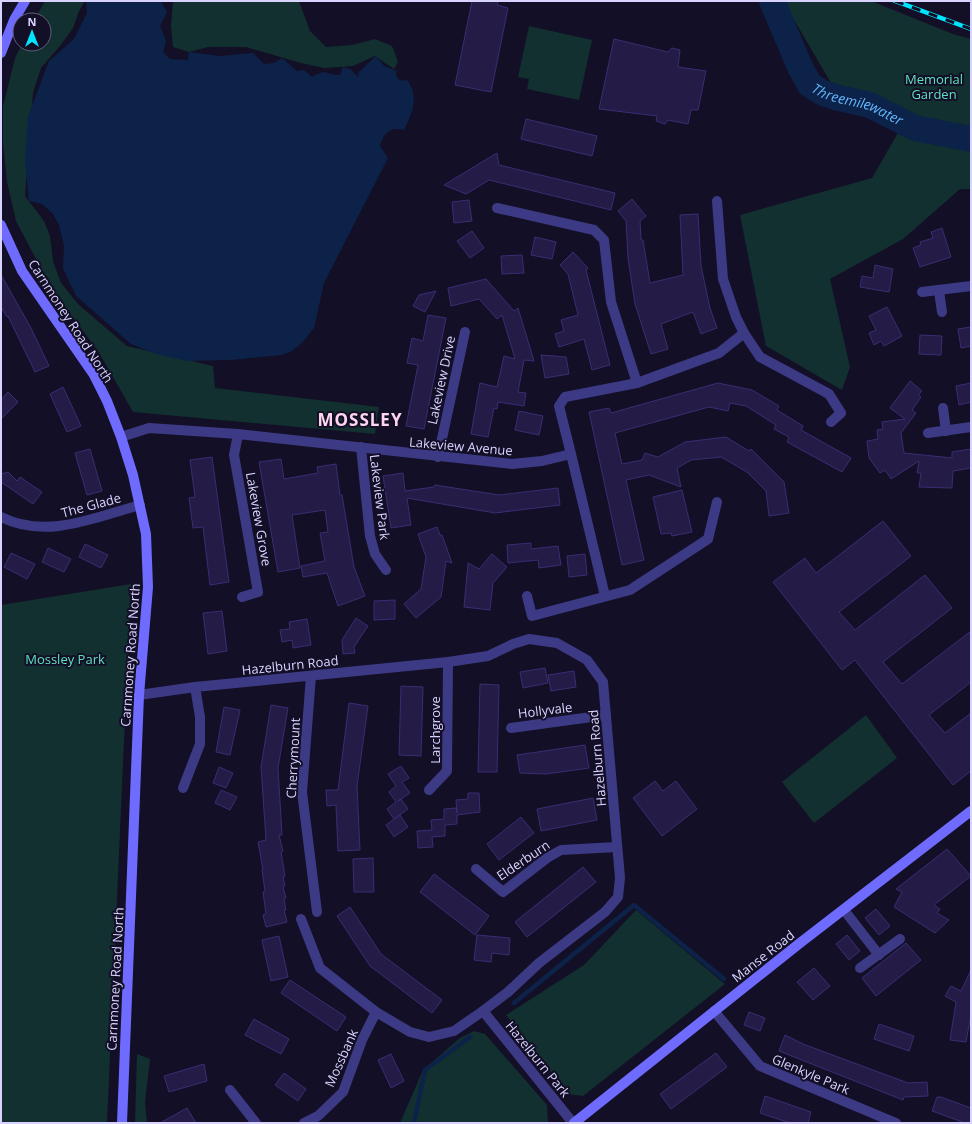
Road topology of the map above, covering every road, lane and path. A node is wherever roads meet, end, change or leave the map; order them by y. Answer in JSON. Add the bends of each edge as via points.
{"nodes":[{"id":1,"x":25,"y":1,"type":"edge"},
{"id":2,"x":1,"y":53,"type":"edge"},
{"id":3,"x":717,"y":201,"type":"dead end"},
{"id":4,"x":497,"y":208,"type":"dead end"},
{"id":5,"x":1,"y":225,"type":"edge"},
{"id":6,"x":971,"y":286,"type":"edge"},
{"id":7,"x":940,"y":291,"type":"junction"},
{"id":8,"x":922,"y":292,"type":"dead end"},
{"id":9,"x":942,"y":312,"type":"dead end"},
{"id":10,"x":465,"y":332,"type":"dead end"},
{"id":11,"x":744,"y":333,"type":"junction"},
{"id":12,"x":637,"y":383,"type":"junction"},
{"id":13,"x":943,"y":408,"type":"dead end"},
{"id":14,"x":831,"y":422,"type":"dead end"},
{"id":15,"x":971,"y":427,"type":"edge"},
{"id":16,"x":946,"y":431,"type":"junction"},
{"id":17,"x":928,"y":433,"type":"dead end"},
{"id":18,"x":238,"y":434,"type":"junction"},
{"id":19,"x":121,"y":437,"type":"junction"},
{"id":20,"x":361,"y":446,"type":"junction"},
{"id":21,"x":571,"y":454,"type":"junction"},
{"id":22,"x":438,"y":457,"type":"junction"},
{"id":23,"x":717,"y":502,"type":"dead end"},
{"id":24,"x":140,"y":505,"type":"junction"},
{"id":25,"x":1,"y":517,"type":"edge"},
{"id":26,"x":386,"y":570,"type":"dead end"},
{"id":27,"x":527,"y":596,"type":"dead end"},
{"id":28,"x":605,"y":596,"type":"junction"},
{"id":29,"x":242,"y":597,"type":"dead end"},
{"id":30,"x":448,"y":662,"type":"junction"},
{"id":31,"x":311,"y":676,"type":"junction"},
{"id":32,"x":195,"y":687,"type":"junction"},
{"id":33,"x":139,"y":695,"type":"junction"},
{"id":34,"x":606,"y":716,"type":"junction"},
{"id":35,"x":511,"y":728,"type":"dead end"},
{"id":36,"x":183,"y":788,"type":"dead end"},
{"id":37,"x":429,"y":790,"type":"dead end"},
{"id":38,"x":971,"y":811,"type":"edge"},
{"id":39,"x":617,"y":847,"type":"junction"},
{"id":40,"x":476,"y":869,"type":"dead end"},
{"id":41,"x":844,"y":910,"type":"junction"},
{"id":42,"x":318,"y":912,"type":"dead end"},
{"id":43,"x":301,"y":919,"type":"dead end"},
{"id":44,"x":900,"y":939,"type":"dead end"},
{"id":45,"x":878,"y":955,"type":"junction"},
{"id":46,"x":860,"y":968,"type":"dead end"},
{"id":47,"x":714,"y":1011,"type":"junction"},
{"id":48,"x":376,"y":1012,"type":"junction"},
{"id":49,"x":484,"y":1012,"type":"junction"},
{"id":50,"x":230,"y":1090,"type":"dead end"},
{"id":51,"x":892,"y":1122,"type":"edge"},
{"id":52,"x":122,"y":1123,"type":"edge"},
{"id":53,"x":256,"y":1123,"type":"edge"},
{"id":54,"x":304,"y":1123,"type":"edge"},
{"id":55,"x":573,"y":1123,"type":"edge"}],
"edges":[{"from":1,"to":2,"type":"street","via":[[14,20]]},
{"from":3,"to":11,"type":"street","via":[[723,279]]},
{"from":4,"to":12,"type":"street","via":[[594,230],[604,240],[611,302]]},
{"from":5,"to":19,"type":"street","name":"Carnmoney Road North","via":[[22,271],[94,375]]},
{"from":6,"to":7,"type":"street"},
{"from":7,"to":8,"type":"street"},
{"from":7,"to":9,"type":"street"},
{"from":10,"to":22,"type":"street","name":"Lakeview Drive"},
{"from":11,"to":12,"type":"street","via":[[718,353]]},
{"from":11,"to":14,"type":"street","via":[[760,357],[829,394],[841,414]]},
{"from":12,"to":21,"type":"street","via":[[565,397],[559,406]]},
{"from":13,"to":16,"type":"street"},
{"from":15,"to":16,"type":"street"},
{"from":16,"to":17,"type":"street"},
{"from":18,"to":19,"type":"street","name":"Lakeview Avenue","via":[[149,428]]},
{"from":18,"to":20,"type":"street","name":"Lakeview Avenue"},
{"from":18,"to":29,"type":"street","name":"Lakeview Grove","via":[[234,455],[258,592]]},
{"from":19,"to":24,"type":"street","name":"Carnmoney Road North"},
{"from":20,"to":22,"type":"street","name":"Lakeview Avenue"},
{"from":20,"to":26,"type":"street","name":"Lakeview Park","via":[[370,536],[375,554]]},
{"from":21,"to":22,"type":"street","name":"Lakeview Avenue","via":[[542,461],[512,464]]},
{"from":21,"to":28,"type":"street"},
{"from":23,"to":28,"type":"street","via":[[708,539],[630,590]]},
{"from":24,"to":25,"type":"street","name":"The Glade","via":[[63,526],[42,527],[10,522]]},
{"from":24,"to":33,"type":"street","name":"Carnmoney Road North","via":[[146,534],[148,567]]},
{"from":27,"to":28,"type":"street","via":[[532,616]]},
{"from":30,"to":31,"type":"street","name":"Hazelburn Road"},
{"from":30,"to":34,"type":"street","name":"Hazelburn Road","via":[[488,656],[529,639],[557,643],[587,660],[603,682]]},
{"from":30,"to":37,"type":"street","name":"Larchgrove","via":[[447,771]]},
{"from":31,"to":32,"type":"street","name":"Hazelburn Road"},
{"from":31,"to":42,"type":"street","name":"Cherrymount","via":[[302,792]]},
{"from":32,"to":33,"type":"street","name":"Hazelburn Road"},
{"from":32,"to":36,"type":"street","via":[[200,717],[200,744]]},
{"from":33,"to":52,"type":"street","name":"Carnmoney Road North"},
{"from":34,"to":35,"type":"street","name":"Hollyvale"},
{"from":34,"to":39,"type":"street","name":"Hazelburn Road"},
{"from":38,"to":41,"type":"street","name":"Manse Road"},
{"from":39,"to":40,"type":"street","name":"Elderburn","via":[[561,850],[504,892]]},
{"from":39,"to":49,"type":"street","name":"Hazelburn Road","via":[[620,878],[618,897],[605,912],[539,963]]},
{"from":41,"to":45,"type":"street"},
{"from":41,"to":47,"type":"street","name":"Manse Road"},
{"from":43,"to":48,"type":"street","name":"Hazelburn Road","via":[[320,968]]},
{"from":44,"to":45,"type":"street"},
{"from":45,"to":46,"type":"street"},
{"from":47,"to":51,"type":"street","name":"Glenkyle Park","via":[[760,1066]]},
{"from":47,"to":55,"type":"street","name":"Manse Road"},
{"from":48,"to":49,"type":"street","name":"Hazelburn Road","via":[[410,1032],[430,1037],[454,1030]]},
{"from":48,"to":54,"type":"street","name":"Mossbank","via":[[362,1040],[343,1092],[318,1116]]},
{"from":49,"to":55,"type":"street","name":"Hazelburn Park"},
{"from":50,"to":53,"type":"street"}]}
